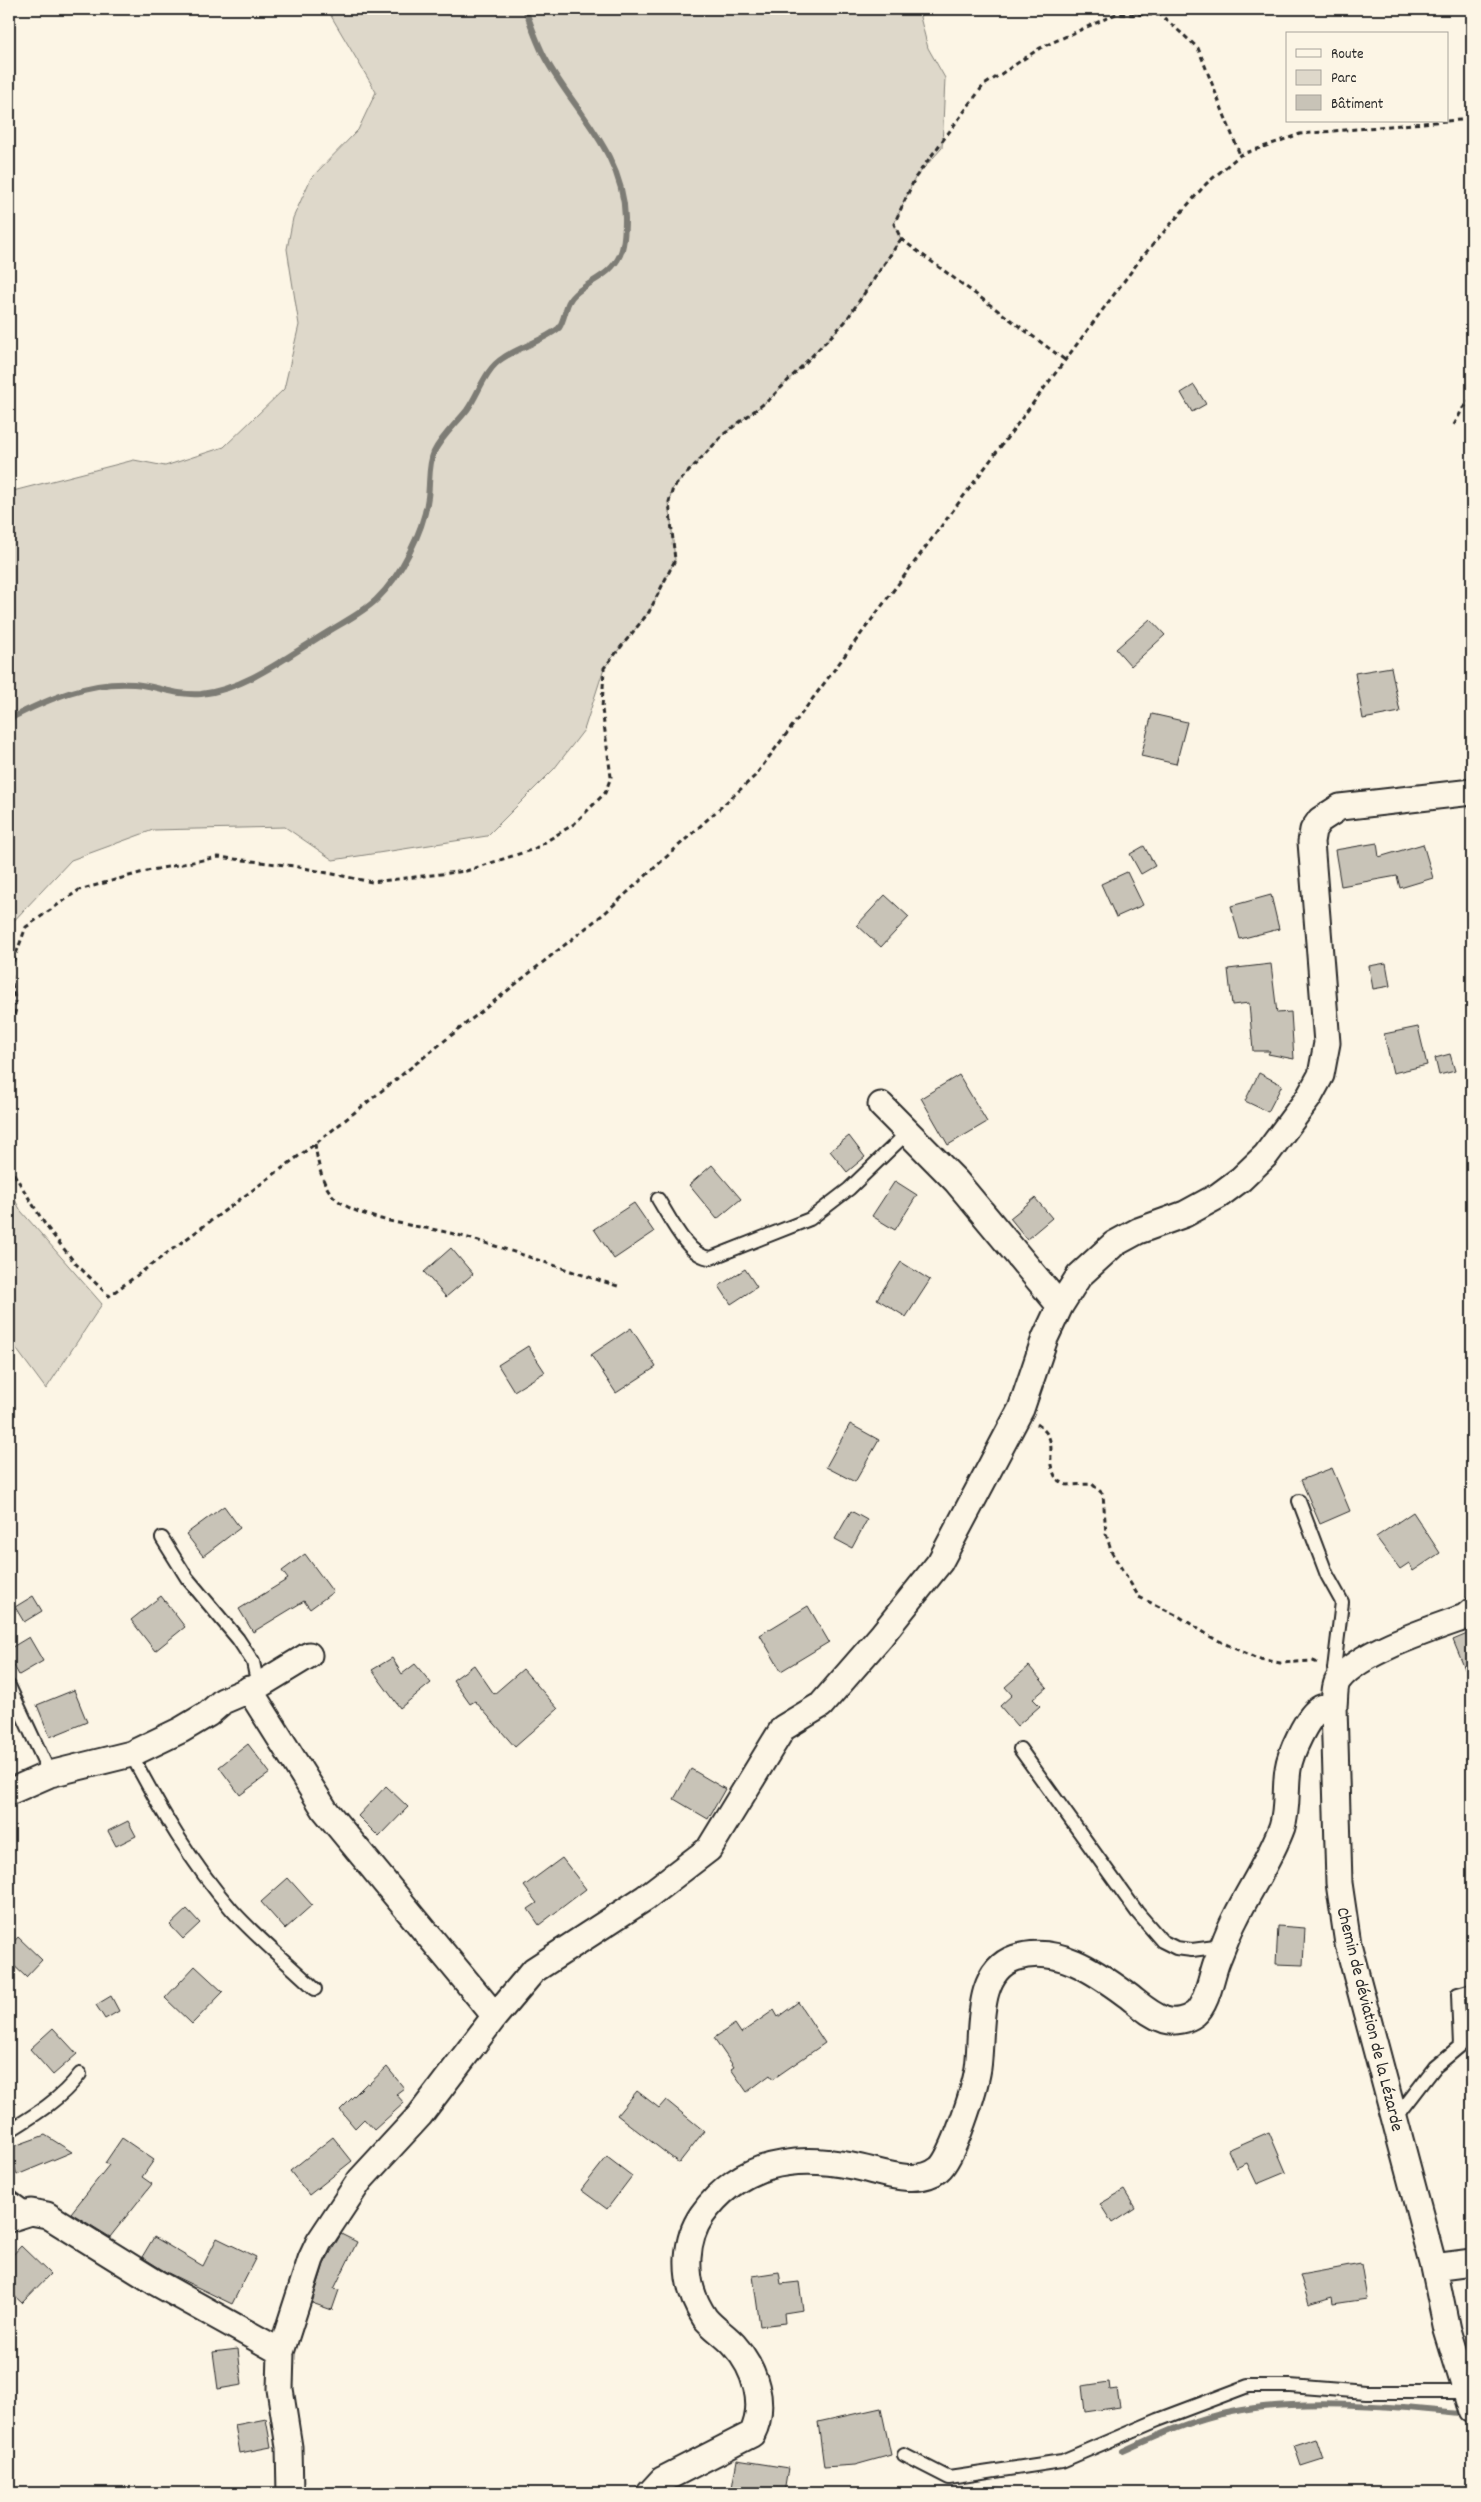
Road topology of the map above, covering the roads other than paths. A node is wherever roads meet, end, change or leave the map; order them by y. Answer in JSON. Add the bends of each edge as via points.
{"nodes":[{"id":1,"x":1472,"y":792,"type":"edge"},
{"id":2,"x":881,"y":1105,"type":"dead end"},
{"id":3,"x":908,"y":1132,"type":"junction"},
{"id":4,"x":658,"y":1199,"type":"dead end"},
{"id":5,"x":1060,"y":1306,"type":"junction"},
{"id":6,"x":1299,"y":1501,"type":"dead end"},
{"id":7,"x":162,"y":1538,"type":"dead end"},
{"id":8,"x":1472,"y":1611,"type":"edge"},
{"id":9,"x":309,"y":1655,"type":"dead end"},
{"id":10,"x":1336,"y":1675,"type":"junction"},
{"id":11,"x":9,"y":1686,"type":"edge"},
{"id":12,"x":254,"y":1688,"type":"junction"},
{"id":13,"x":1334,"y":1706,"type":"junction"},
{"id":14,"x":1020,"y":1749,"type":"dead end"},
{"id":15,"x":130,"y":1754,"type":"junction"},
{"id":16,"x":50,"y":1774,"type":"junction"},
{"id":17,"x":9,"y":1792,"type":"edge"},
{"id":18,"x":1223,"y":1946,"type":"junction"},
{"id":19,"x":315,"y":1989,"type":"dead end"},
{"id":20,"x":1472,"y":1990,"type":"edge"},
{"id":21,"x":495,"y":2016,"type":"junction"},
{"id":22,"x":1466,"y":2045,"type":"edge"},
{"id":23,"x":80,"y":2074,"type":"dead end"},
{"id":24,"x":1394,"y":2119,"type":"junction"},
{"id":25,"x":9,"y":2130,"type":"edge"},
{"id":26,"x":9,"y":2196,"type":"edge"},
{"id":27,"x":20,"y":2216,"type":"edge"},
{"id":28,"x":1472,"y":2262,"type":"edge"},
{"id":29,"x":1434,"y":2268,"type":"junction"},
{"id":30,"x":281,"y":2352,"type":"junction"},
{"id":31,"x":1469,"y":2401,"type":"edge"},
{"id":32,"x":904,"y":2455,"type":"dead end"},
{"id":33,"x":290,"y":2493,"type":"edge"},
{"id":34,"x":650,"y":2493,"type":"edge"}],
"edges":[{"from":1,"to":5,"type":"street","via":[[1340,807],[1320,820],[1313,830],[1311,842],[1327,1021],[1321,1075],[1289,1126],[1266,1155],[1240,1179],[1218,1196],[1185,1214],[1138,1231],[1114,1244],[1079,1276]]},
{"from":2,"to":3,"type":"street"},
{"from":3,"to":4,"type":"lane","via":[[849,1189],[810,1219],[711,1258],[691,1249]]},
{"from":3,"to":5,"type":"street","via":[[956,1181]]},
{"from":5,"to":21,"type":"street","via":[[1045,1338],[1021,1409],[940,1562],[821,1705],[783,1728],[709,1849],[645,1898],[534,1970]]},
{"from":6,"to":10,"type":"lane","via":[[1327,1575],[1342,1602]]},
{"from":7,"to":12,"type":"lane","via":[[187,1578],[253,1662]]},
{"from":8,"to":10,"type":"street","via":[[1403,1640]]},
{"from":9,"to":12,"type":"street"},
{"from":10,"to":13,"type":"street","name":"Chemin de déviation de la Lézarde"},
{"from":11,"to":16,"type":"lane"},
{"from":12,"to":15,"type":"street","via":[[223,1701],[181,1730]]},
{"from":12,"to":21,"type":"street","via":[[325,1810]]},
{"from":13,"to":18,"type":"street","via":[[1321,1708],[1309,1719],[1292,1752],[1283,1823],[1267,1862]]},
{"from":13,"to":24,"type":"street","name":"Chemin de déviation de la Lézarde","via":[[1339,1883],[1348,1944]]},
{"from":14,"to":18,"type":"lane","via":[[1137,1912],[1162,1941],[1176,1948],[1192,1950]]},
{"from":15,"to":16,"type":"street"},
{"from":15,"to":19,"type":"lane","via":[[162,1812],[207,1879],[234,1911]]},
{"from":16,"to":17,"type":"street"},
{"from":18,"to":34,"type":"street","via":[[1202,2006],[1184,2020],[1168,2021],[1152,2014],[1098,1974],[1069,1960],[1047,1954],[1028,1954],[1012,1959],[1000,1966],[992,1978],[985,1998],[978,2070],[949,2159],[937,2171],[922,2178],[848,2165],[781,2162],[761,2168],[719,2195],[694,2229],[688,2254],[691,2294],[707,2321],[744,2357],[754,2380],[759,2420],[752,2434],[662,2480]]},
{"from":20,"to":22,"type":"lane","via":[[1458,1994]]},
{"from":21,"to":30,"type":"street","via":[[420,2115],[360,2180],[318,2242]]},
{"from":22,"to":24,"type":"lane","via":[[1435,2067]]},
{"from":23,"to":25,"type":"lane","via":[[70,2088]]},
{"from":24,"to":29,"type":"street","name":"Chemin de déviation de la Lézarde"},
{"from":26,"to":27,"type":"lane"},
{"from":27,"to":30,"type":"street","via":[[47,2215],[155,2282]]},
{"from":28,"to":29,"type":"street"},
{"from":29,"to":31,"type":"street","name":"Chemin de déviation de la Lézarde","via":[[1447,2330]]},
{"from":30,"to":33,"type":"street","via":[[280,2389],[289,2447]]},
{"from":31,"to":32,"type":"lane","via":[[1290,2386],[1248,2386],[1062,2461],[949,2478]]}]}
